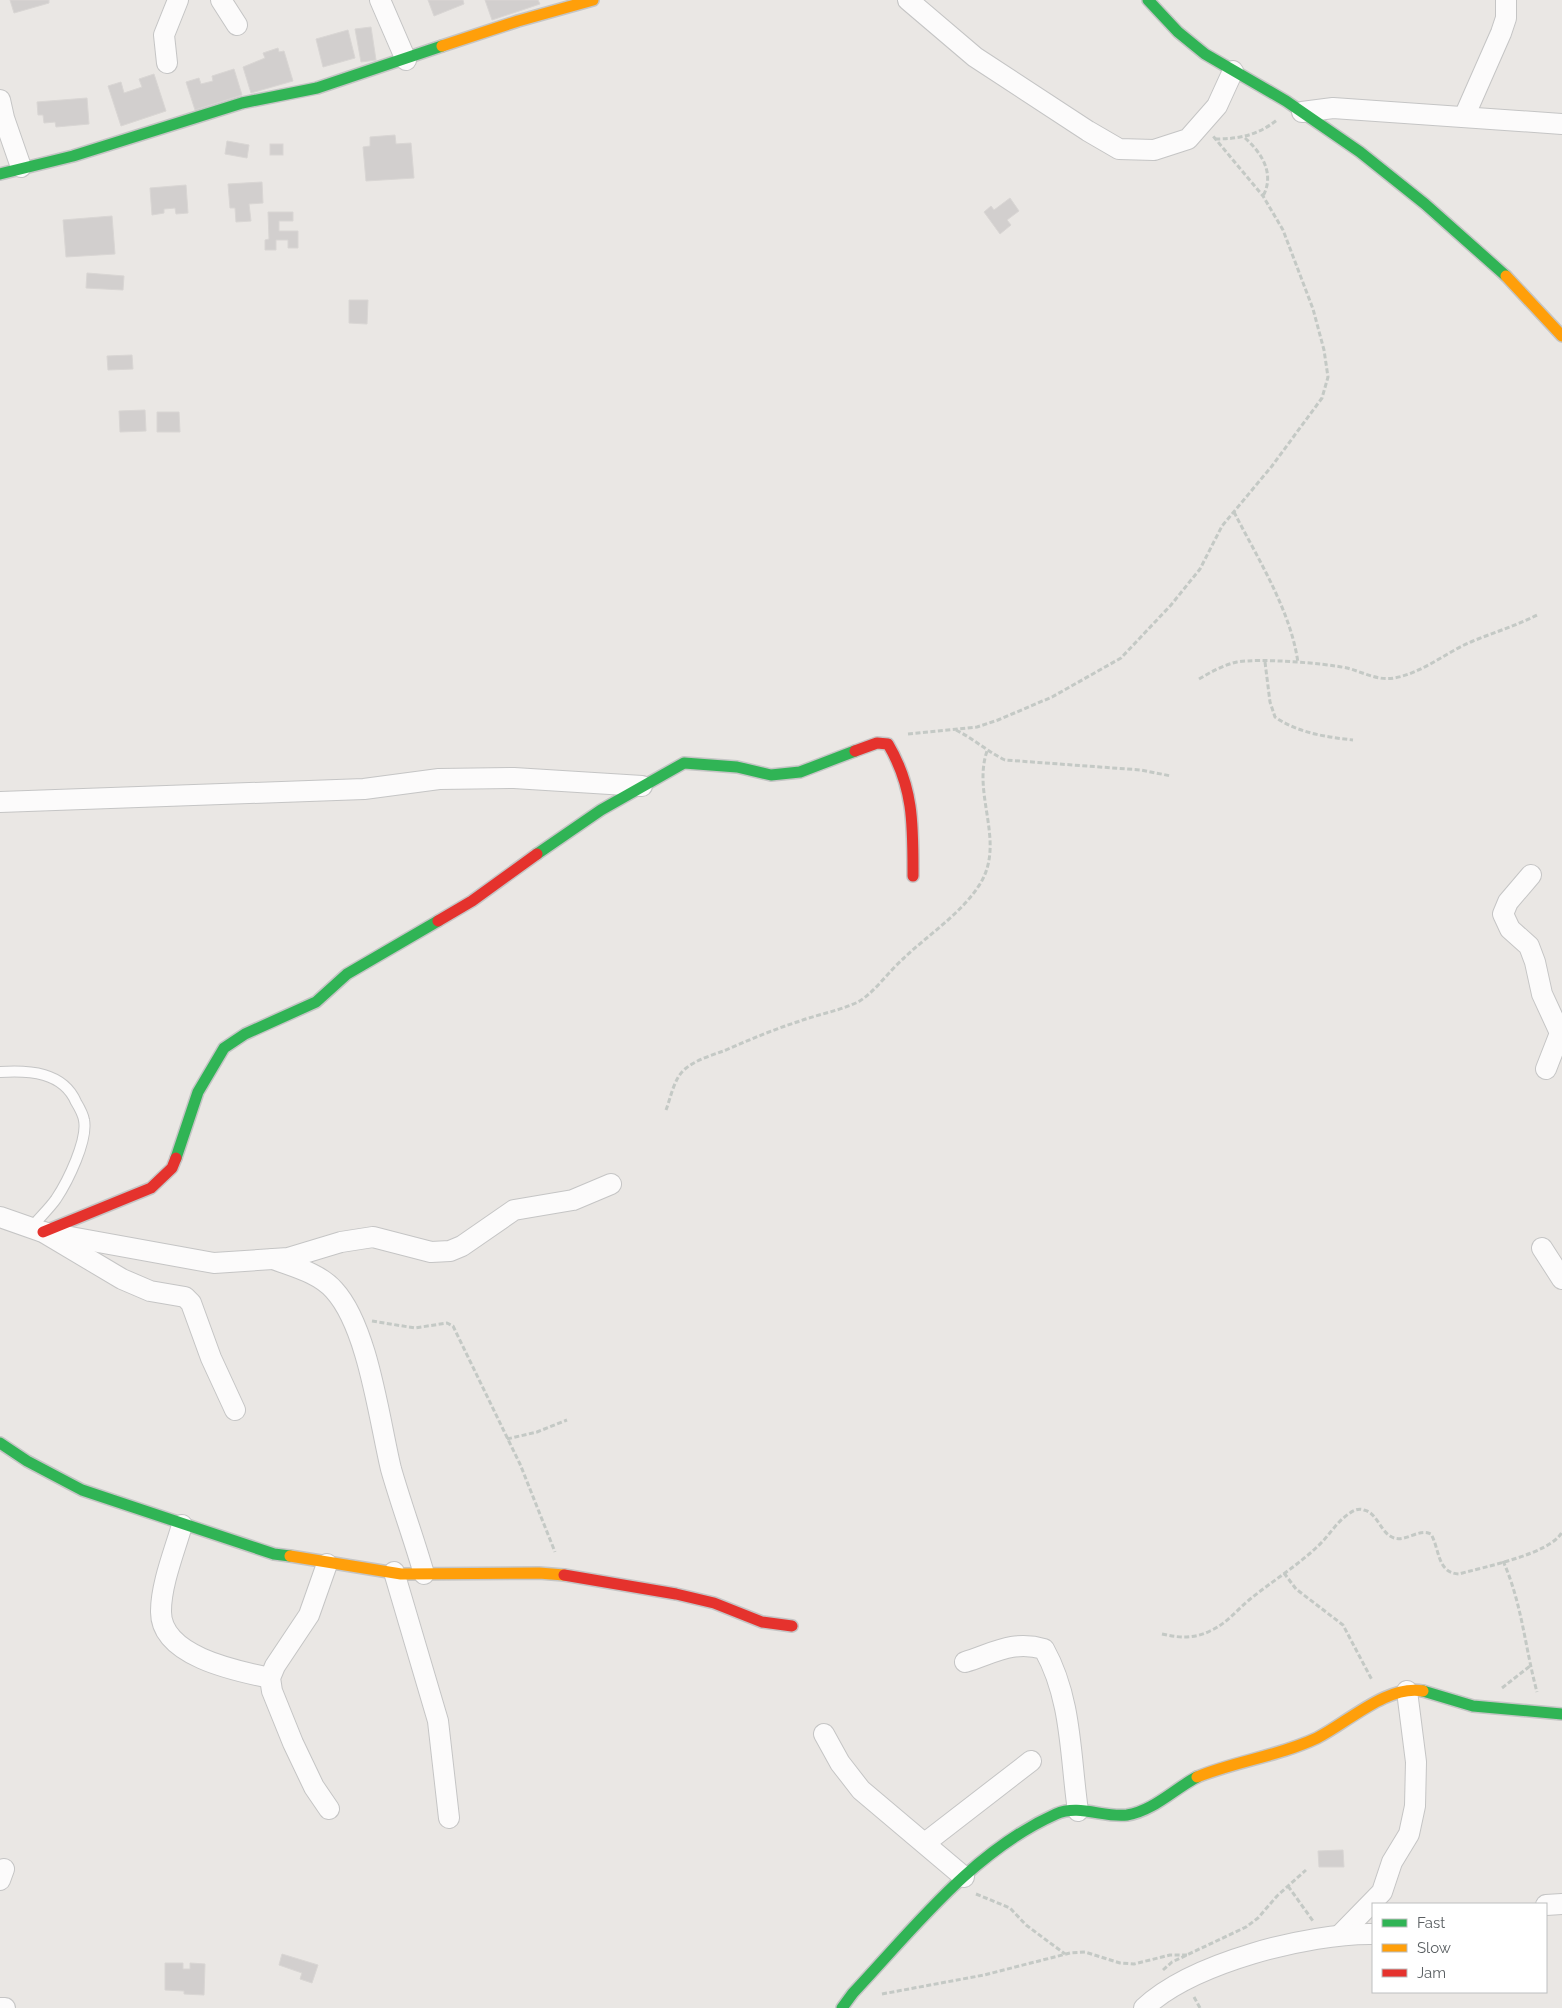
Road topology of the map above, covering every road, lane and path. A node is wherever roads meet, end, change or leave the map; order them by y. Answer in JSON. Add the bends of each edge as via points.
{"nodes":[{"id":1,"x":178,"y":0,"type":"edge"},
{"id":2,"x":221,"y":0,"type":"edge"},
{"id":3,"x":380,"y":0,"type":"edge"},
{"id":4,"x":593,"y":0,"type":"edge"},
{"id":5,"x":908,"y":0,"type":"edge"},
{"id":6,"x":1148,"y":0,"type":"edge"},
{"id":7,"x":1506,"y":0,"type":"edge"},
{"id":8,"x":237,"y":25,"type":"dead end"},
{"id":9,"x":406,"y":60,"type":"junction"},
{"id":10,"x":167,"y":63,"type":"dead end"},
{"id":11,"x":1233,"y":71,"type":"junction"},
{"id":12,"x":0,"y":100,"type":"edge"},
{"id":13,"x":1298,"y":109,"type":"junction"},
{"id":14,"x":1464,"y":117,"type":"junction"},
{"id":15,"x":1203,"y":122,"type":"junction"},
{"id":16,"x":1562,"y":124,"type":"edge"},
{"id":17,"x":1245,"y":138,"type":"junction"},
{"id":18,"x":1215,"y":140,"type":"junction"},
{"id":19,"x":21,"y":167,"type":"junction"},
{"id":20,"x":0,"y":174,"type":"edge"},
{"id":21,"x":1263,"y":196,"type":"junction"},
{"id":22,"x":1562,"y":336,"type":"edge"},
{"id":23,"x":1234,"y":512,"type":"junction"},
{"id":24,"x":1539,"y":614,"type":"dead end"},
{"id":25,"x":1265,"y":662,"type":"junction"},
{"id":26,"x":1298,"y":663,"type":"junction"},
{"id":27,"x":1199,"y":679,"type":"dead end"},
{"id":28,"x":956,"y":730,"type":"junction"},
{"id":29,"x":1353,"y":740,"type":"dead end"},
{"id":30,"x":884,"y":743,"type":"junction"},
{"id":31,"x":986,"y":751,"type":"junction"},
{"id":32,"x":1171,"y":776,"type":"dead end"},
{"id":33,"x":642,"y":786,"type":"junction"},
{"id":34,"x":0,"y":802,"type":"edge"},
{"id":35,"x":1531,"y":874,"type":"dead end"},
{"id":36,"x":913,"y":876,"type":"dead end"},
{"id":37,"x":1561,"y":1031,"type":"edge"},
{"id":38,"x":1546,"y":1070,"type":"dead end"},
{"id":39,"x":0,"y":1072,"type":"edge"},
{"id":40,"x":666,"y":1110,"type":"dead end"},
{"id":41,"x":611,"y":1184,"type":"dead end"},
{"id":42,"x":0,"y":1217,"type":"edge"},
{"id":43,"x":37,"y":1230,"type":"junction"},
{"id":44,"x":1542,"y":1248,"type":"dead end"},
{"id":45,"x":273,"y":1259,"type":"junction"},
{"id":46,"x":1562,"y":1279,"type":"edge"},
{"id":47,"x":353,"y":1324,"type":"junction"},
{"id":48,"x":235,"y":1410,"type":"dead end"},
{"id":49,"x":567,"y":1420,"type":"dead end"},
{"id":50,"x":507,"y":1439,"type":"junction"},
{"id":51,"x":0,"y":1443,"type":"edge"},
{"id":52,"x":182,"y":1525,"type":"junction"},
{"id":53,"x":1562,"y":1532,"type":"edge"},
{"id":54,"x":1560,"y":1538,"type":"edge"},
{"id":55,"x":1503,"y":1561,"type":"junction"},
{"id":56,"x":328,"y":1564,"type":"junction"},
{"id":57,"x":394,"y":1572,"type":"junction"},
{"id":58,"x":1284,"y":1573,"type":"junction"},
{"id":59,"x":424,"y":1574,"type":"junction"},
{"id":60,"x":565,"y":1576,"type":"junction"},
{"id":61,"x":792,"y":1626,"type":"dead end"},
{"id":62,"x":1162,"y":1634,"type":"dead end"},
{"id":63,"x":965,"y":1662,"type":"dead end"},
{"id":64,"x":1530,"y":1666,"type":"junction"},
{"id":65,"x":270,"y":1678,"type":"junction"},
{"id":66,"x":1407,"y":1691,"type":"junction"},
{"id":67,"x":1380,"y":1702,"type":"junction"},
{"id":68,"x":1489,"y":1708,"type":"junction"},
{"id":69,"x":1542,"y":1712,"type":"junction"},
{"id":70,"x":1562,"y":1714,"type":"edge"},
{"id":71,"x":824,"y":1734,"type":"dead end"},
{"id":72,"x":1031,"y":1761,"type":"dead end"},
{"id":73,"x":329,"y":1809,"type":"dead end"},
{"id":74,"x":1078,"y":1811,"type":"junction"},
{"id":75,"x":450,"y":1818,"type":"dead end"},
{"id":76,"x":926,"y":1843,"type":"junction"},
{"id":77,"x":1306,"y":1870,"type":"dead end"},
{"id":78,"x":960,"y":1880,"type":"junction"},
{"id":79,"x":1288,"y":1886,"type":"junction"},
{"id":80,"x":1562,"y":1904,"type":"edge"},
{"id":81,"x":1547,"y":1905,"type":"edge"},
{"id":82,"x":1372,"y":1934,"type":"edge"},
{"id":83,"x":1335,"y":1936,"type":"junction"},
{"id":84,"x":1065,"y":1954,"type":"junction"},
{"id":85,"x":1186,"y":1954,"type":"junction"},
{"id":86,"x":1161,"y":1973,"type":"dead end"},
{"id":87,"x":853,"y":1993,"type":"junction"},
{"id":88,"x":0,"y":2008,"type":"edge"},
{"id":89,"x":5,"y":2008,"type":"edge"},
{"id":90,"x":842,"y":2008,"type":"edge"},
{"id":91,"x":1144,"y":2008,"type":"edge"}],
"edges":[{"from":1,"to":10,"type":"street","via":[[164,34]]},
{"from":2,"to":8,"type":"street"},
{"from":3,"to":9,"type":"street"},
{"from":4,"to":9,"type":"street","via":[[518,21]]},
{"from":5,"to":15,"type":"street","via":[[976,57],[1119,148],[1154,150],[1188,139]]},
{"from":6,"to":11,"type":"street","via":[[1178,32]]},
{"from":7,"to":14,"type":"street","via":[[1506,18],[1501,33]]},
{"from":9,"to":19,"type":"street","via":[[317,88],[242,103],[73,156]]},
{"from":11,"to":13,"type":"street"},
{"from":11,"to":15,"type":"street","via":[[1217,106]]},
{"from":12,"to":19,"type":"street"},
{"from":13,"to":14,"type":"street","via":[[1333,108]]},
{"from":13,"to":17,"type":"path"},
{"from":13,"to":22,"type":"street","via":[[1360,152],[1425,204],[1494,265]]},
{"from":14,"to":16,"type":"street"},
{"from":15,"to":18,"type":"path"},
{"from":17,"to":18,"type":"path"},
{"from":17,"to":21,"type":"path","via":[[1267,167],[1268,187]]},
{"from":18,"to":21,"type":"path"},
{"from":19,"to":20,"type":"street"},
{"from":21,"to":23,"type":"path","via":[[1283,230],[1313,309],[1328,377],[1322,398],[1310,416]]},
{"from":23,"to":26,"type":"path","via":[[1287,618]]},
{"from":23,"to":28,"type":"path","via":[[1222,526],[1200,569],[1121,658],[1031,706],[977,726]]},
{"from":24,"to":26,"type":"path","via":[[1472,642],[1424,668],[1394,678],[1373,677],[1348,668]]},
{"from":25,"to":26,"type":"path"},
{"from":25,"to":27,"type":"path","via":[[1238,662]]},
{"from":25,"to":29,"type":"path","via":[[1275,717],[1313,733]]},
{"from":28,"to":30,"type":"path","via":[[913,733]]},
{"from":28,"to":31,"type":"path"},
{"from":30,"to":33,"type":"street","via":[[800,772],[771,775],[737,767],[684,763]]},
{"from":30,"to":36,"type":"street","via":[[895,754],[908,780],[913,809]]},
{"from":31,"to":32,"type":"path","via":[[1005,760],[1141,770]]},
{"from":31,"to":40,"type":"path","via":[[981,775],[989,824],[989,860],[980,884],[868,996],[700,1060],[684,1070]]},
{"from":33,"to":34,"type":"street","via":[[514,778],[439,779],[364,789]]},
{"from":33,"to":43,"type":"street","via":[[551,844],[472,901],[347,974],[316,1002],[245,1034],[224,1048],[198,1092],[172,1168],[162,1178],[151,1188]]},
{"from":35,"to":37,"type":"street","via":[[1508,902],[1503,914],[1510,929],[1528,946],[1542,994]]},
{"from":37,"to":38,"type":"street"},
{"from":39,"to":43,"type":"lane","via":[[21,1070],[64,1083],[84,1119],[84,1131],[70,1174]]},
{"from":41,"to":45,"type":"street","via":[[573,1200],[514,1210],[462,1246],[450,1250],[431,1252],[373,1237]]},
{"from":42,"to":43,"type":"street"},
{"from":43,"to":45,"type":"street","via":[[214,1263]]},
{"from":43,"to":48,"type":"street","via":[[122,1279],[150,1291],[185,1297],[191,1303]]},
{"from":44,"to":46,"type":"street"},
{"from":45,"to":47,"type":"street","via":[[319,1278],[333,1289]]},
{"from":47,"to":50,"type":"path","via":[[371,1321],[415,1328],[447,1323],[453,1326]]},
{"from":47,"to":59,"type":"street","via":[[363,1347],[392,1470]]},
{"from":49,"to":50,"type":"path"},
{"from":50,"to":60,"type":"path"},
{"from":51,"to":52,"type":"street","via":[[82,1490]]},
{"from":52,"to":56,"type":"street","via":[[274,1554]]},
{"from":52,"to":65,"type":"street","via":[[161,1610],[166,1632],[196,1658]]},
{"from":53,"to":54,"type":"path"},
{"from":54,"to":55,"type":"path","via":[[1528,1554]]},
{"from":55,"to":58,"type":"path","via":[[1450,1574],[1443,1568],[1431,1534],[1393,1538],[1372,1514],[1356,1510],[1343,1518],[1317,1547]]},
{"from":55,"to":64,"type":"path","via":[[1519,1606]]},
{"from":56,"to":57,"type":"street"},
{"from":56,"to":65,"type":"street","via":[[309,1615]]},
{"from":57,"to":59,"type":"street"},
{"from":57,"to":75,"type":"street","via":[[438,1721]]},
{"from":58,"to":62,"type":"path","via":[[1211,1631],[1195,1637],[1178,1638]]},
{"from":58,"to":67,"type":"path","via":[[1296,1589],[1343,1625],[1366,1665]]},
{"from":59,"to":60,"type":"street","via":[[539,1573]]},
{"from":60,"to":61,"type":"street","via":[[676,1594],[714,1603],[762,1622]]},
{"from":63,"to":74,"type":"street","via":[[1006,1646],[1031,1645],[1044,1649],[1065,1702]]},
{"from":64,"to":68,"type":"path","via":[[1502,1688]]},
{"from":64,"to":69,"type":"path"},
{"from":65,"to":73,"type":"street","via":[[293,1743],[314,1787]]},
{"from":66,"to":67,"type":"street"},
{"from":66,"to":68,"type":"street","via":[[1424,1690],[1446,1699]]},
{"from":66,"to":83,"type":"street","via":[[1416,1762],[1415,1806],[1409,1834],[1392,1862],[1382,1892]]},
{"from":67,"to":74,"type":"street","via":[[1307,1742],[1204,1772],[1144,1810],[1124,1816]]},
{"from":68,"to":69,"type":"street"},
{"from":69,"to":70,"type":"street"},
{"from":71,"to":76,"type":"street","via":[[840,1763],[861,1790]]},
{"from":72,"to":76,"type":"street"},
{"from":74,"to":78,"type":"street","via":[[1060,1813],[1015,1835],[982,1858]]},
{"from":76,"to":78,"type":"street"},
{"from":77,"to":79,"type":"path"},
{"from":78,"to":84,"type":"path","via":[[1010,1908],[1026,1925]]},
{"from":78,"to":87,"type":"street"},
{"from":79,"to":83,"type":"path","via":[[1309,1917]]},
{"from":79,"to":85,"type":"path","via":[[1246,1927]]},
{"from":80,"to":81,"type":"street"},
{"from":82,"to":83,"type":"street"},
{"from":83,"to":91,"type":"street","via":[[1252,1953],[1180,1983]]},
{"from":84,"to":85,"type":"path","via":[[1085,1952],[1134,1964]]},
{"from":84,"to":87,"type":"path","via":[[896,1993]]},
{"from":85,"to":86,"type":"path"},
{"from":87,"to":90,"type":"street"},
{"from":88,"to":89,"type":"street"}]}
